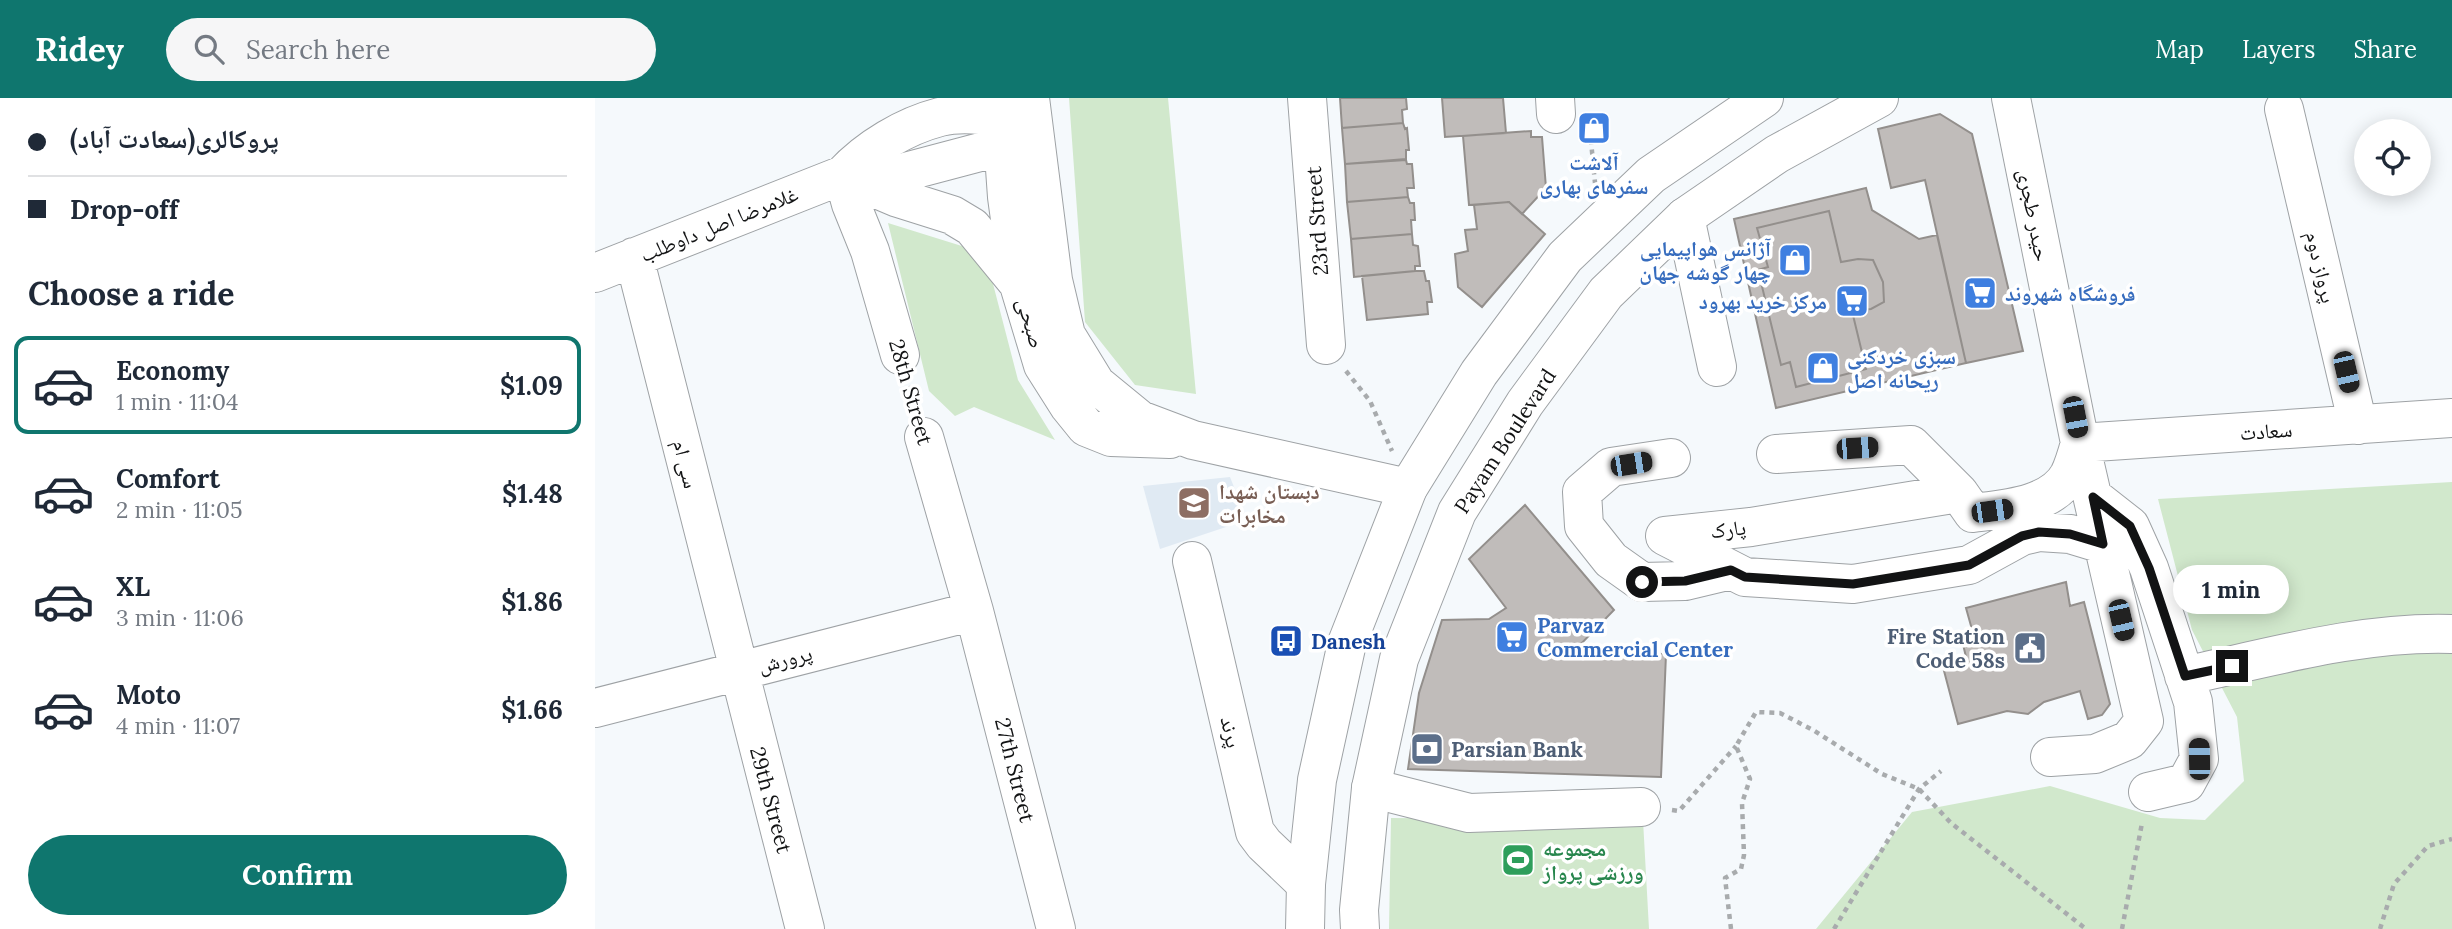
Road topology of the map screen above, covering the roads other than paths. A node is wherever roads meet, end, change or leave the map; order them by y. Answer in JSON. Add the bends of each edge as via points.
{"nodes":[{"id":1,"x":1307,"y":98,"type":"edge"},
{"id":2,"x":1765,"y":98,"type":"edge"},
{"id":3,"x":1879,"y":98,"type":"edge"},
{"id":4,"x":2011,"y":98,"type":"edge"},
{"id":5,"x":2284,"y":109,"type":"dead end"},
{"id":6,"x":1013,"y":116,"type":"edge"},
{"id":7,"x":843,"y":174,"type":"junction"},
{"id":8,"x":1685,"y":217,"type":"junction"},
{"id":9,"x":634,"y":257,"type":"junction"},
{"id":10,"x":595,"y":273,"type":"edge"},
{"id":11,"x":1019,"y":285,"type":"junction"},
{"id":12,"x":1327,"y":345,"type":"road end"},
{"id":13,"x":900,"y":355,"type":"road end"},
{"id":14,"x":1717,"y":367,"type":"dead end"},
{"id":15,"x":2452,"y":418,"type":"edge"},
{"id":16,"x":2358,"y":425,"type":"junction"},
{"id":17,"x":924,"y":437,"type":"road end"},
{"id":18,"x":1193,"y":440,"type":"junction"},
{"id":19,"x":2080,"y":443,"type":"junction"},
{"id":20,"x":1776,"y":454,"type":"dead end"},
{"id":21,"x":1671,"y":458,"type":"dead end"},
{"id":22,"x":1408,"y":488,"type":"junction"},
{"id":23,"x":1959,"y":493,"type":"junction"},
{"id":24,"x":2093,"y":497,"type":"junction"},
{"id":25,"x":2017,"y":522,"type":"junction"},
{"id":26,"x":2103,"y":544,"type":"junction"},
{"id":27,"x":1192,"y":561,"type":"dead end"},
{"id":28,"x":1731,"y":570,"type":"junction"},
{"id":29,"x":974,"y":611,"type":"junction"},
{"id":30,"x":2452,"y":634,"type":"edge"},
{"id":31,"x":738,"y":671,"type":"junction"},
{"id":32,"x":2185,"y":676,"type":"junction"},
{"id":33,"x":595,"y":708,"type":"edge"},
{"id":34,"x":2050,"y":757,"type":"dead end"},
{"id":35,"x":1371,"y":788,"type":"junction"},
{"id":36,"x":2148,"y":792,"type":"road end"},
{"id":37,"x":1641,"y":807,"type":"road end"},
{"id":38,"x":1306,"y":884,"type":"junction"},
{"id":39,"x":805,"y":929,"type":"edge"},
{"id":40,"x":1056,"y":929,"type":"edge"},
{"id":41,"x":1305,"y":929,"type":"edge"},
{"id":42,"x":1360,"y":929,"type":"edge"}],
"edges":[{"from":1,"to":12,"type":"street","name":"23rd Street"},
{"from":2,"to":22,"type":"street","via":[[1651,175],[1565,257],[1479,373]]},
{"from":3,"to":8,"type":"street","name":"Payam Boulevard","via":[[1777,153]]},
{"from":4,"to":19,"type":"street","name":"حیدر طجری"},
{"from":5,"to":16,"type":"street","name":"پرواز دوم"},
{"from":6,"to":7,"type":"street","name":"غلامرضا اصل داوطلب","via":[[901,173]]},
{"from":6,"to":11,"type":"street","name":"صبحی","via":[[1007,197]]},
{"from":6,"to":18,"type":"street","name":"صبحی","via":[[1066,335],[1096,384],[1140,420]]},
{"from":7,"to":9,"type":"street","name":"غلامرضا اصل داوطلب"},
{"from":7,"to":11,"type":"street","via":[[972,227]]},
{"from":7,"to":13,"type":"street","name":"28th Street"},
{"from":8,"to":14,"type":"street"},
{"from":8,"to":35,"type":"street","name":"Payam Boulevard","via":[[1606,293],[1525,403],[1457,512],[1399,659]]},
{"from":9,"to":10,"type":"street","name":"غلامرضا اصل داوطلب"},
{"from":9,"to":31,"type":"street","name":"سی ام"},
{"from":11,"to":18,"type":"street","name":"صبحی","via":[[1043,365],[1086,427],[1111,437]]},
{"from":15,"to":16,"type":"street","name":"سعادت"},
{"from":16,"to":19,"type":"street","name":"سعادت"},
{"from":17,"to":29,"type":"street","name":"28th Street"},
{"from":18,"to":22,"type":"street","name":"صبحی"},
{"from":19,"to":24,"type":"street","name":"حیدر طجری"},
{"from":19,"to":25,"type":"street","via":[[2068,477]]},
{"from":20,"to":23,"type":"street","via":[[1911,444]]},
{"from":21,"to":28,"type":"street","via":[[1611,467],[1582,492],[1584,526],[1611,561],[1642,582],[1685,581]]},
{"from":22,"to":38,"type":"street","via":[[1347,643],[1317,780]]},
{"from":23,"to":25,"type":"street","via":[[1973,513]]},
{"from":23,"to":28,"type":"street","name":"پارک","via":[[1665,537]]},
{"from":24,"to":26,"type":"street","name":"حیدر طجری"},
{"from":24,"to":32,"type":"street","via":[[2130,526]]},
{"from":25,"to":26,"type":"street","via":[[2039,532],[2070,534]]},
{"from":25,"to":28,"type":"street","name":"پارک","via":[[1969,565],[1853,584],[1745,577]]},
{"from":26,"to":34,"type":"street","name":"حیدر طجری","via":[[2144,721],[2129,740],[2095,754]]},
{"from":27,"to":38,"type":"street","name":"پرند","via":[[1255,832]]},
{"from":29,"to":31,"type":"street","name":"پرورش"},
{"from":29,"to":40,"type":"street","name":"27th Street"},
{"from":30,"to":32,"type":"street","via":[[2424,633],[2326,646]]},
{"from":31,"to":33,"type":"street","name":"پرورش"},
{"from":31,"to":39,"type":"street","name":"29th Street"},
{"from":32,"to":36,"type":"street","via":[[2193,702],[2199,759],[2186,783]]},
{"from":35,"to":37,"type":"street","via":[[1469,813]]},
{"from":35,"to":42,"type":"street","name":"Payam Boulevard"},
{"from":38,"to":41,"type":"street"}]}
